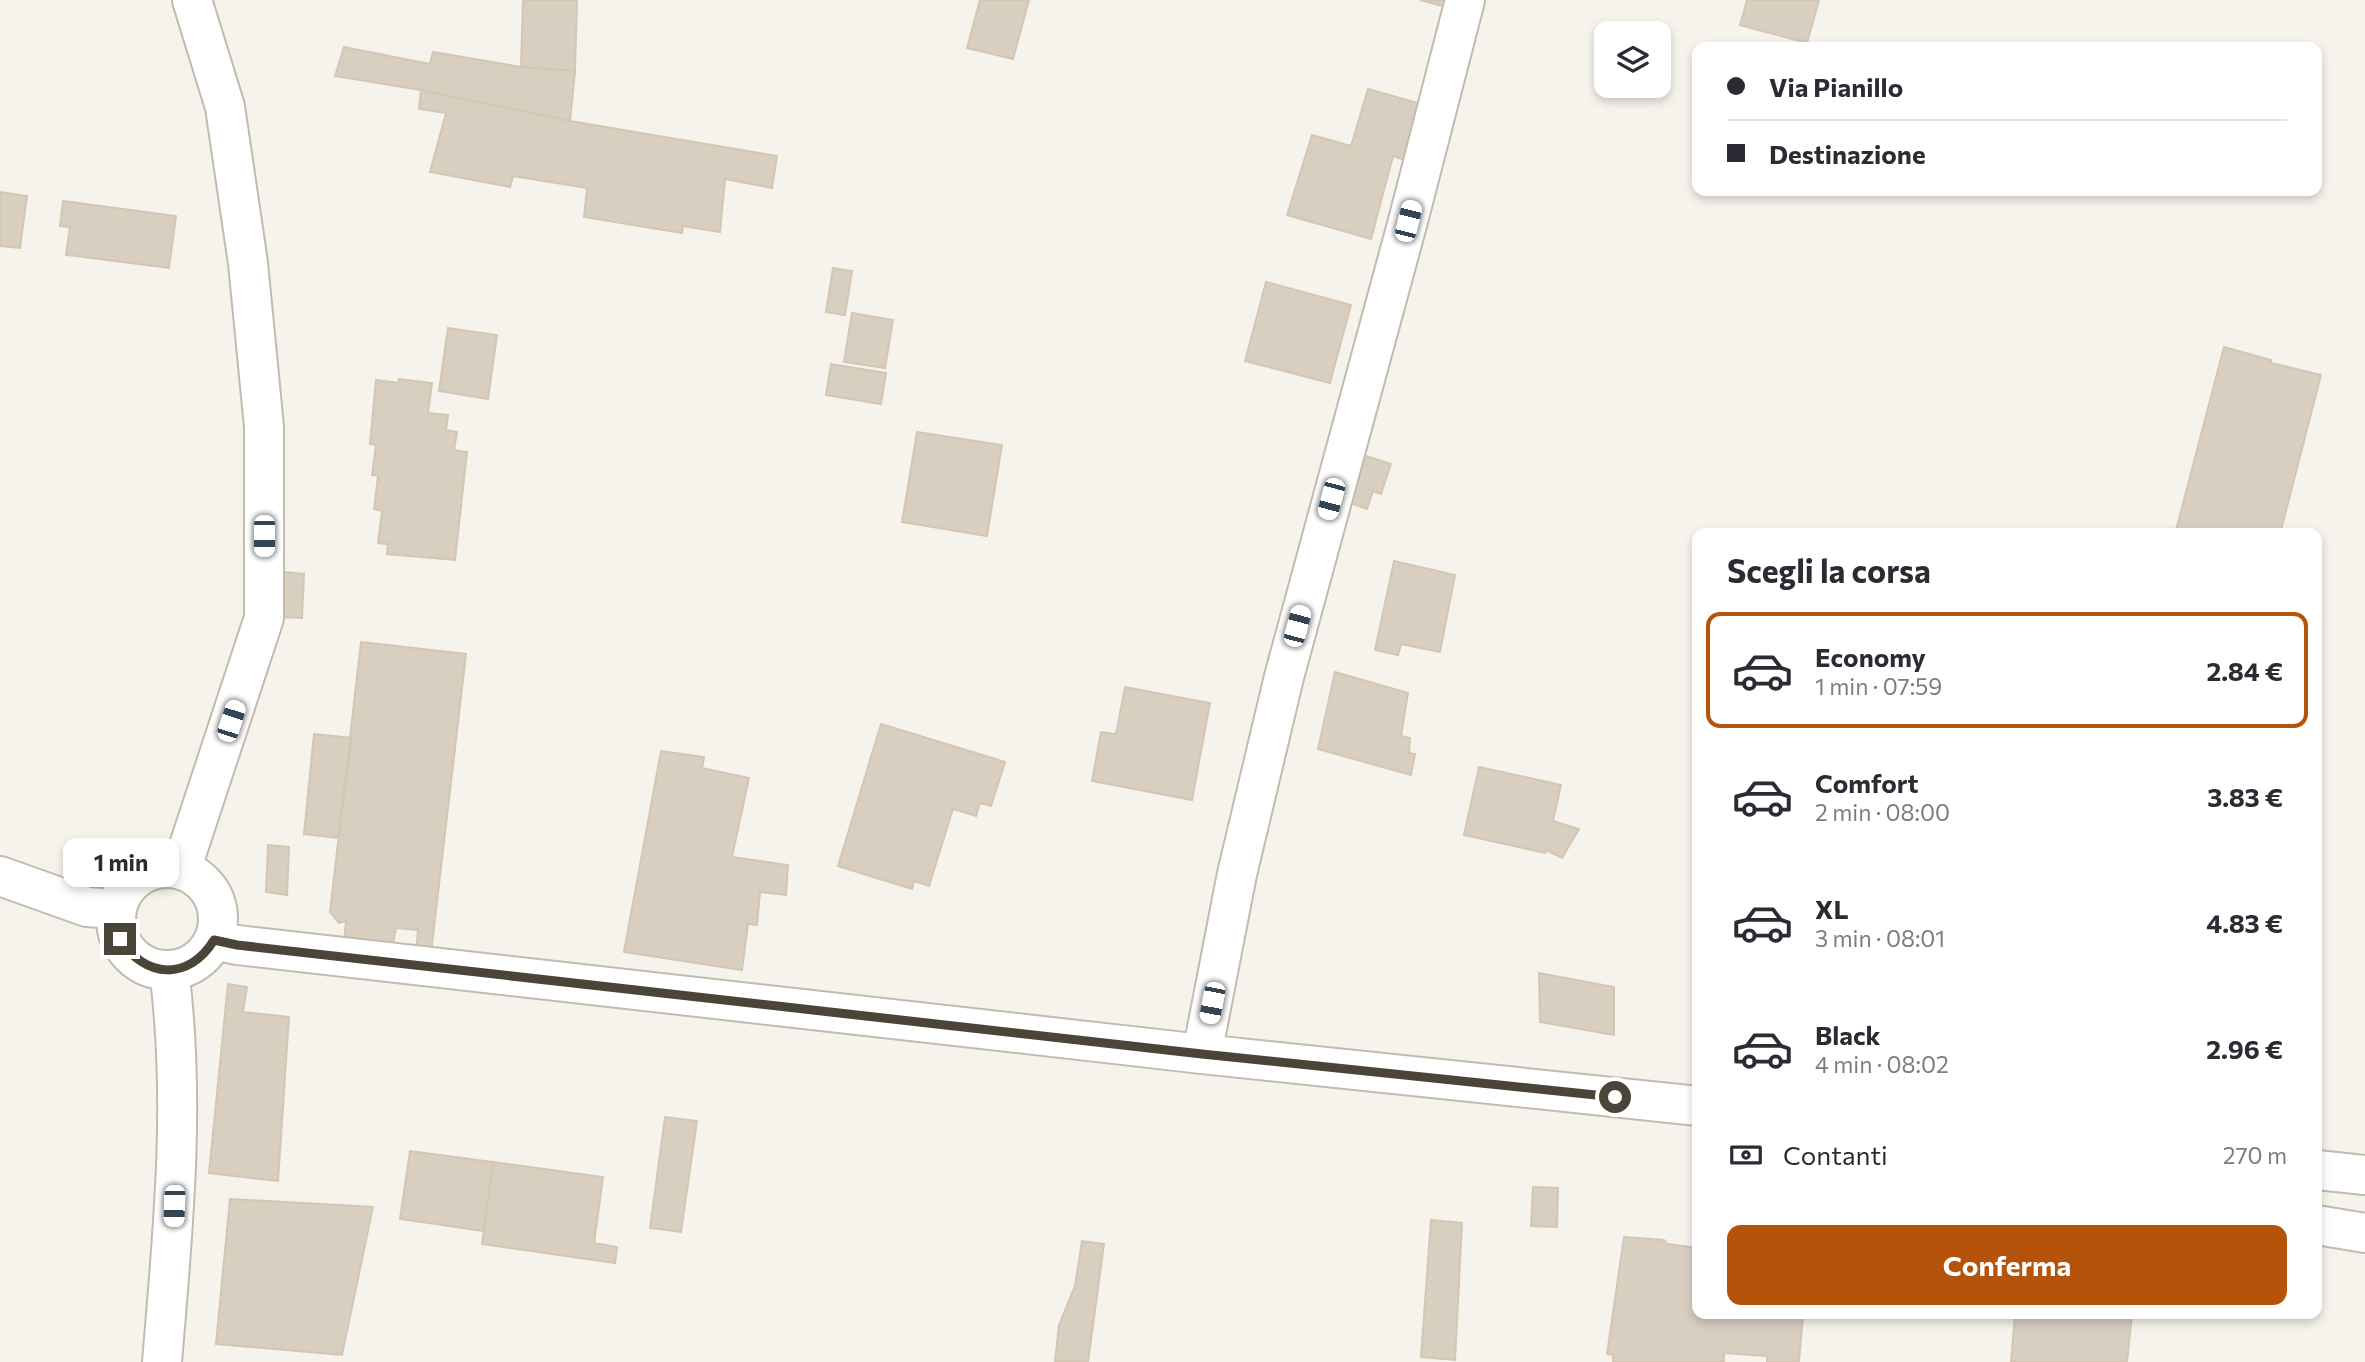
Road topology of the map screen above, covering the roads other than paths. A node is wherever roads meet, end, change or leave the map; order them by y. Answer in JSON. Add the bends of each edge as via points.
{"nodes":[{"id":1,"x":191,"y":0,"type":"edge"},
{"id":2,"x":215,"y":0,"type":"edge"},
{"id":3,"x":1465,"y":0,"type":"edge"},
{"id":4,"x":207,"y":49,"type":"junction"},
{"id":5,"x":181,"y":870,"type":"junction"},
{"id":6,"x":0,"y":876,"type":"edge"},
{"id":7,"x":117,"y":909,"type":"junction"},
{"id":8,"x":214,"y":940,"type":"junction"},
{"id":9,"x":169,"y":970,"type":"junction"},
{"id":10,"x":1202,"y":1054,"type":"junction"},
{"id":11,"x":1692,"y":1105,"type":"edge"},
{"id":12,"x":2322,"y":1171,"type":"edge"},
{"id":13,"x":2365,"y":1175,"type":"edge"},
{"id":14,"x":2322,"y":1226,"type":"edge"},
{"id":15,"x":2365,"y":1233,"type":"edge"},
{"id":16,"x":162,"y":1362,"type":"edge"}],
"edges":[{"from":1,"to":4,"type":"street"},
{"from":2,"to":4,"type":"street"},
{"from":3,"to":10,"type":"street","via":[[1284,677],[1237,874]]},
{"from":4,"to":5,"type":"street","via":[[225,107],[250,277],[264,427],[264,618]]},
{"from":5,"to":7,"type":"street","via":[[148,872],[123,894]]},
{"from":5,"to":8,"type":"street","via":[[210,890],[219,923]]},
{"from":6,"to":7,"type":"street","via":[[87,906]]},
{"from":7,"to":9,"type":"street","via":[[116,925],[128,952],[140,962]]},
{"from":8,"to":9,"type":"street","via":[[196,962]]},
{"from":8,"to":10,"type":"street"},
{"from":9,"to":16,"type":"street","via":[[178,1113]]},
{"from":10,"to":11,"type":"street"},
{"from":12,"to":13,"type":"street"},
{"from":14,"to":15,"type":"street"}]}
